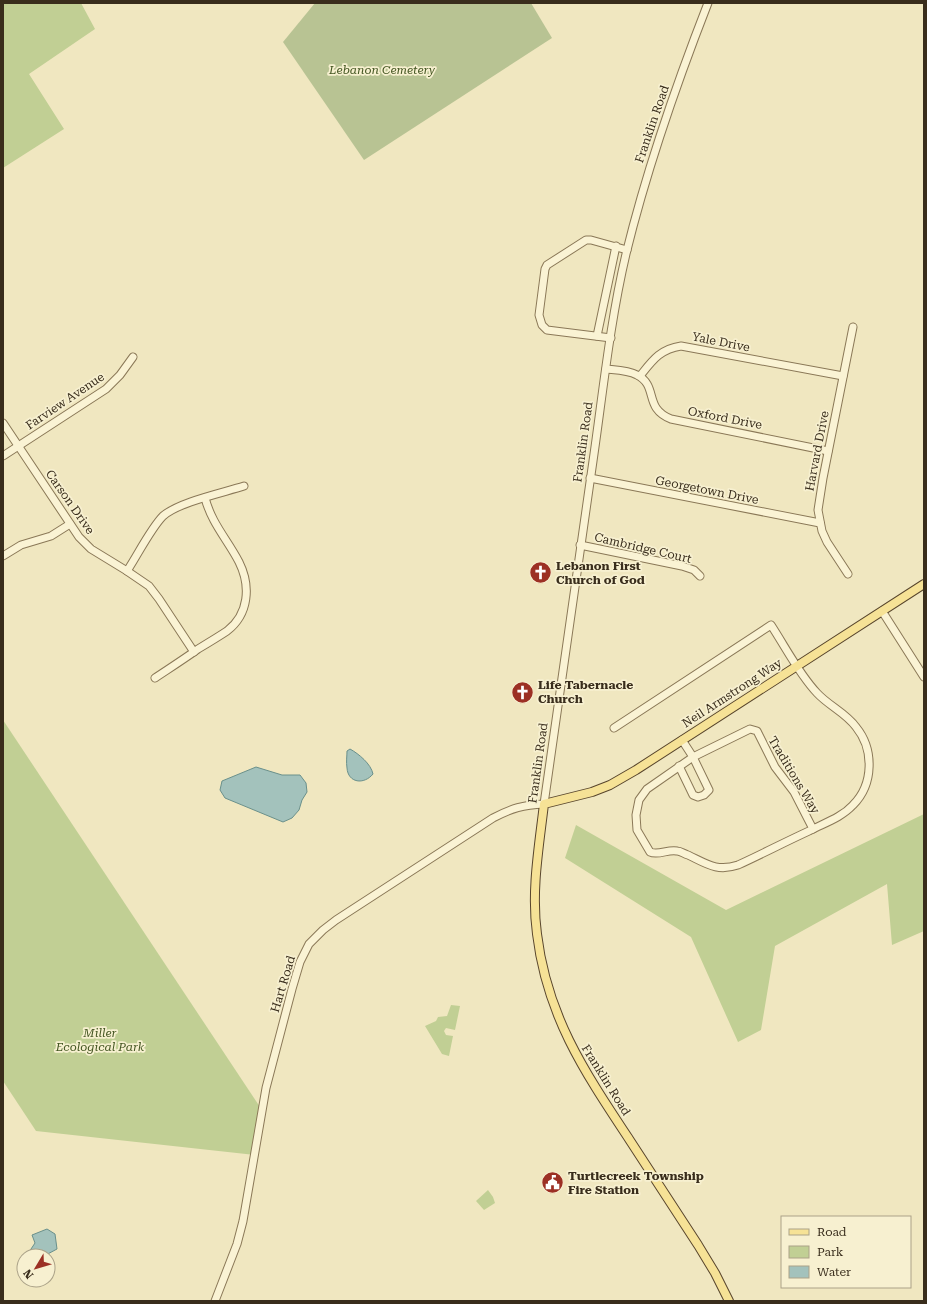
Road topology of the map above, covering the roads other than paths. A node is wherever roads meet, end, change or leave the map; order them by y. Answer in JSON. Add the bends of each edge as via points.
{"nodes":[{"id":1,"x":708,"y":3,"type":"edge"},
{"id":2,"x":616,"y":246,"type":"junction"},
{"id":3,"x":628,"y":250,"type":"junction"},
{"id":4,"x":853,"y":327,"type":"dead end"},
{"id":5,"x":597,"y":336,"type":"junction"},
{"id":6,"x":611,"y":338,"type":"junction"},
{"id":7,"x":133,"y":357,"type":"dead end"},
{"id":8,"x":606,"y":369,"type":"junction"},
{"id":9,"x":640,"y":376,"type":"junction"},
{"id":10,"x":843,"y":376,"type":"junction"},
{"id":11,"x":3,"y":423,"type":"edge"},
{"id":12,"x":18,"y":446,"type":"junction"},
{"id":13,"x":828,"y":451,"type":"junction"},
{"id":14,"x":3,"y":456,"type":"edge"},
{"id":15,"x":590,"y":478,"type":"junction"},
{"id":16,"x":244,"y":486,"type":"dead end"},
{"id":17,"x":205,"y":498,"type":"junction"},
{"id":18,"x":820,"y":523,"type":"junction"},
{"id":19,"x":70,"y":524,"type":"junction"},
{"id":20,"x":580,"y":546,"type":"junction"},
{"id":21,"x":3,"y":556,"type":"edge"},
{"id":22,"x":128,"y":571,"type":"junction"},
{"id":23,"x":848,"y":574,"type":"dead end"},
{"id":24,"x":700,"y":576,"type":"dead end"},
{"id":25,"x":924,"y":584,"type":"edge"},
{"id":26,"x":882,"y":611,"type":"junction"},
{"id":27,"x":194,"y":652,"type":"junction"},
{"id":28,"x":797,"y":666,"type":"junction"},
{"id":29,"x":924,"y":677,"type":"edge"},
{"id":30,"x":156,"y":678,"type":"dead end"},
{"id":31,"x":614,"y":728,"type":"dead end"},
{"id":32,"x":682,"y":740,"type":"junction"},
{"id":33,"x":693,"y":757,"type":"junction"},
{"id":34,"x":679,"y":766,"type":"junction"},
{"id":35,"x":544,"y":804,"type":"junction"},
{"id":36,"x":813,"y":828,"type":"junction"},
{"id":37,"x":214,"y":1301,"type":"edge"},
{"id":38,"x":729,"y":1301,"type":"edge"}],
"edges":[{"from":1,"to":3,"type":"street","name":"Franklin Road","via":[[660,134]]},
{"from":2,"to":3,"type":"street"},
{"from":2,"to":5,"type":"street"},
{"from":2,"to":5,"type":"street","via":[[586,240],[547,265],[545,269],[539,315],[542,325],[546,330]]},
{"from":3,"to":6,"type":"street","name":"Franklin Road"},
{"from":4,"to":10,"type":"street","name":"Harvard Drive"},
{"from":5,"to":6,"type":"street"},
{"from":6,"to":8,"type":"street","name":"Franklin Road"},
{"from":7,"to":12,"type":"street","name":"Farview Avenue","via":[[120,375],[106,388]]},
{"from":8,"to":9,"type":"street"},
{"from":8,"to":15,"type":"street","name":"Franklin Road"},
{"from":9,"to":10,"type":"street","name":"Yale Drive","via":[[656,356],[673,347],[681,346]]},
{"from":9,"to":13,"type":"street","name":"Oxford Drive","via":[[648,385],[656,408],[664,416]]},
{"from":10,"to":13,"type":"street","name":"Harvard Drive"},
{"from":11,"to":12,"type":"street","name":"Carson Drive"},
{"from":12,"to":14,"type":"street","name":"Farview Avenue"},
{"from":12,"to":19,"type":"street","name":"Carson Drive"},
{"from":13,"to":18,"type":"street","name":"Harvard Drive","via":[[819,499]]},
{"from":15,"to":18,"type":"street","name":"Georgetown Drive"},
{"from":15,"to":20,"type":"street","name":"Franklin Road"},
{"from":16,"to":17,"type":"street"},
{"from":17,"to":22,"type":"street","via":[[181,506],[164,516]]},
{"from":17,"to":27,"type":"street","via":[[214,523],[243,572],[247,592],[242,612],[233,625]]},
{"from":18,"to":23,"type":"street","name":"Harvard Drive","via":[[827,542]]},
{"from":19,"to":21,"type":"street","via":[[51,536],[22,545]]},
{"from":19,"to":22,"type":"street","name":"Carson Drive","via":[[88,546]]},
{"from":20,"to":24,"type":"street","name":"Cambridge Court","via":[[682,566],[694,570]]},
{"from":20,"to":35,"type":"street","name":"Franklin Road"},
{"from":22,"to":27,"type":"street","name":"Carson Drive","via":[[152,589]]},
{"from":25,"to":26,"type":"main road","name":"Neil Armstrong Way"},
{"from":26,"to":28,"type":"main road","name":"Neil Armstrong Way"},
{"from":26,"to":29,"type":"street"},
{"from":27,"to":30,"type":"street"},
{"from":28,"to":31,"type":"street","name":"Traditions Way","via":[[771,625]]},
{"from":28,"to":32,"type":"main road","name":"Neil Armstrong Way"},
{"from":28,"to":36,"type":"street","name":"Traditions Way","via":[[819,695],[850,719],[863,736],[868,752],[868,773],[858,799],[840,816]]},
{"from":32,"to":33,"type":"street"},
{"from":32,"to":35,"type":"main road","name":"Neil Armstrong Way","via":[[610,784],[592,792]]},
{"from":33,"to":34,"type":"street","name":"Traditions Way"},
{"from":33,"to":34,"type":"street","via":[[709,790],[704,794],[698,797],[693,795]]},
{"from":33,"to":36,"type":"street","name":"Traditions Way","via":[[750,729],[757,731],[775,767],[794,792]]},
{"from":34,"to":36,"type":"street","name":"Traditions Way","via":[[647,789],[639,800],[637,830],[653,854],[680,851],[716,868],[724,869],[738,865]]},
{"from":35,"to":37,"type":"street","name":"Hart Road","via":[[515,807],[493,818],[336,920],[309,944],[300,962],[266,1088],[243,1221]]},
{"from":35,"to":38,"type":"main road","name":"Franklin Road","via":[[535,880],[536,934],[556,1014],[579,1061],[698,1245]]}]}
